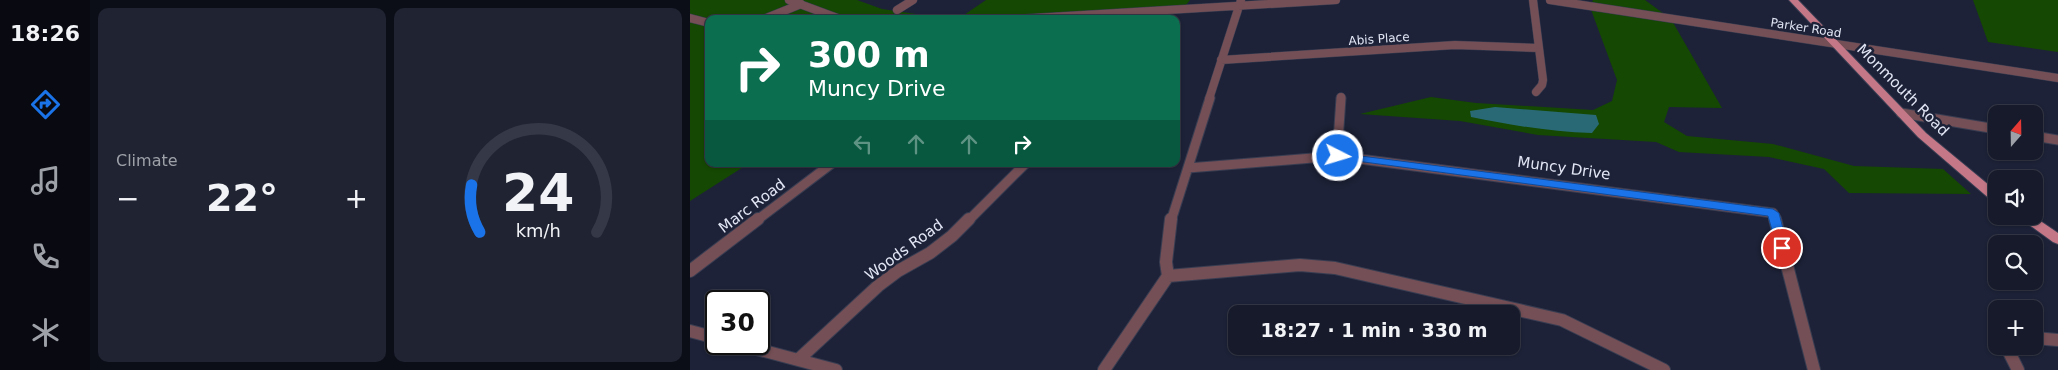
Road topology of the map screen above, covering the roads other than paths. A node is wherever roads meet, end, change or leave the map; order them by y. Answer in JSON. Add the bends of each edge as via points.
{"nodes":[{"id":1,"x":913,"y":0,"type":"edge"},
{"id":2,"x":1336,"y":0,"type":"edge"},
{"id":3,"x":1533,"y":0,"type":"edge"},
{"id":4,"x":1550,"y":0,"type":"edge"},
{"id":5,"x":1793,"y":0,"type":"edge"},
{"id":6,"x":795,"y":1,"type":"edge"},
{"id":7,"x":1240,"y":3,"type":"edge"},
{"id":8,"x":898,"y":10,"type":"dead end"},
{"id":9,"x":771,"y":15,"type":"edge"},
{"id":10,"x":830,"y":15,"type":"edge"},
{"id":11,"x":1133,"y":15,"type":"edge"},
{"id":12,"x":690,"y":18,"type":"edge"},
{"id":13,"x":705,"y":22,"type":"edge"},
{"id":14,"x":1834,"y":44,"type":"junction"},
{"id":15,"x":1538,"y":48,"type":"junction"},
{"id":16,"x":1221,"y":60,"type":"junction"},
{"id":17,"x":2058,"y":78,"type":"edge"},
{"id":18,"x":1536,"y":92,"type":"dead end"},
{"id":19,"x":1341,"y":97,"type":"dead end"},
{"id":20,"x":1901,"y":113,"type":"junction"},
{"id":21,"x":1988,"y":128,"type":"edge"},
{"id":22,"x":2043,"y":138,"type":"edge"},
{"id":23,"x":2058,"y":140,"type":"edge"},
{"id":24,"x":1338,"y":156,"type":"junction"},
{"id":25,"x":827,"y":167,"type":"edge"},
{"id":26,"x":1022,"y":167,"type":"edge"},
{"id":27,"x":1188,"y":168,"type":"junction"},
{"id":28,"x":1988,"y":191,"type":"edge"},
{"id":29,"x":2037,"y":225,"type":"edge"},
{"id":30,"x":2058,"y":239,"type":"edge"},
{"id":31,"x":690,"y":272,"type":"edge"},
{"id":32,"x":1168,"y":276,"type":"junction"},
{"id":33,"x":690,"y":331,"type":"edge"},
{"id":34,"x":705,"y":335,"type":"edge"},
{"id":35,"x":2043,"y":339,"type":"edge"},
{"id":36,"x":2058,"y":340,"type":"edge"},
{"id":37,"x":770,"y":352,"type":"edge"},
{"id":38,"x":2010,"y":355,"type":"edge"},
{"id":39,"x":799,"y":360,"type":"junction"},
{"id":40,"x":836,"y":370,"type":"edge"},
{"id":41,"x":1104,"y":370,"type":"edge"},
{"id":42,"x":1664,"y":370,"type":"edge"},
{"id":43,"x":1814,"y":370,"type":"edge"},
{"id":44,"x":2018,"y":370,"type":"edge"}],
"edges":[{"from":1,"to":8,"type":"street"},
{"from":2,"to":7,"type":"street"},
{"from":3,"to":15,"type":"street"},
{"from":4,"to":14,"type":"street","name":"Parker Road"},
{"from":5,"to":14,"type":"main road","name":"Monmouth Road"},
{"from":6,"to":9,"type":"street"},
{"from":6,"to":10,"type":"street"},
{"from":7,"to":11,"type":"street"},
{"from":7,"to":16,"type":"street"},
{"from":12,"to":13,"type":"street"},
{"from":14,"to":17,"type":"street","name":"Parker Road"},
{"from":14,"to":20,"type":"main road","name":"Monmouth Road"},
{"from":15,"to":16,"type":"street","name":"Abis Place","via":[[1463,45]]},
{"from":15,"to":18,"type":"street","via":[[1543,80]]},
{"from":16,"to":27,"type":"street"},
{"from":19,"to":24,"type":"street"},
{"from":20,"to":21,"type":"street"},
{"from":20,"to":28,"type":"main road","name":"Monmouth Road","via":[[1938,150]]},
{"from":22,"to":23,"type":"street"},
{"from":24,"to":27,"type":"street","name":"Muncy Drive"},
{"from":24,"to":43,"type":"street","name":"Muncy Drive","via":[[1778,210]]},
{"from":25,"to":31,"type":"street","name":"Marc Road"},
{"from":26,"to":39,"type":"street","name":"Woods Road","via":[[952,236],[878,286]]},
{"from":27,"to":32,"type":"street","via":[[1172,215],[1166,262]]},
{"from":29,"to":30,"type":"main road"},
{"from":32,"to":41,"type":"street"},
{"from":32,"to":42,"type":"street","via":[[1300,265],[1335,268],[1562,320]]},
{"from":33,"to":34,"type":"street"},
{"from":35,"to":36,"type":"street"},
{"from":37,"to":39,"type":"street"},
{"from":38,"to":44,"type":"street"},
{"from":39,"to":40,"type":"street"}]}
